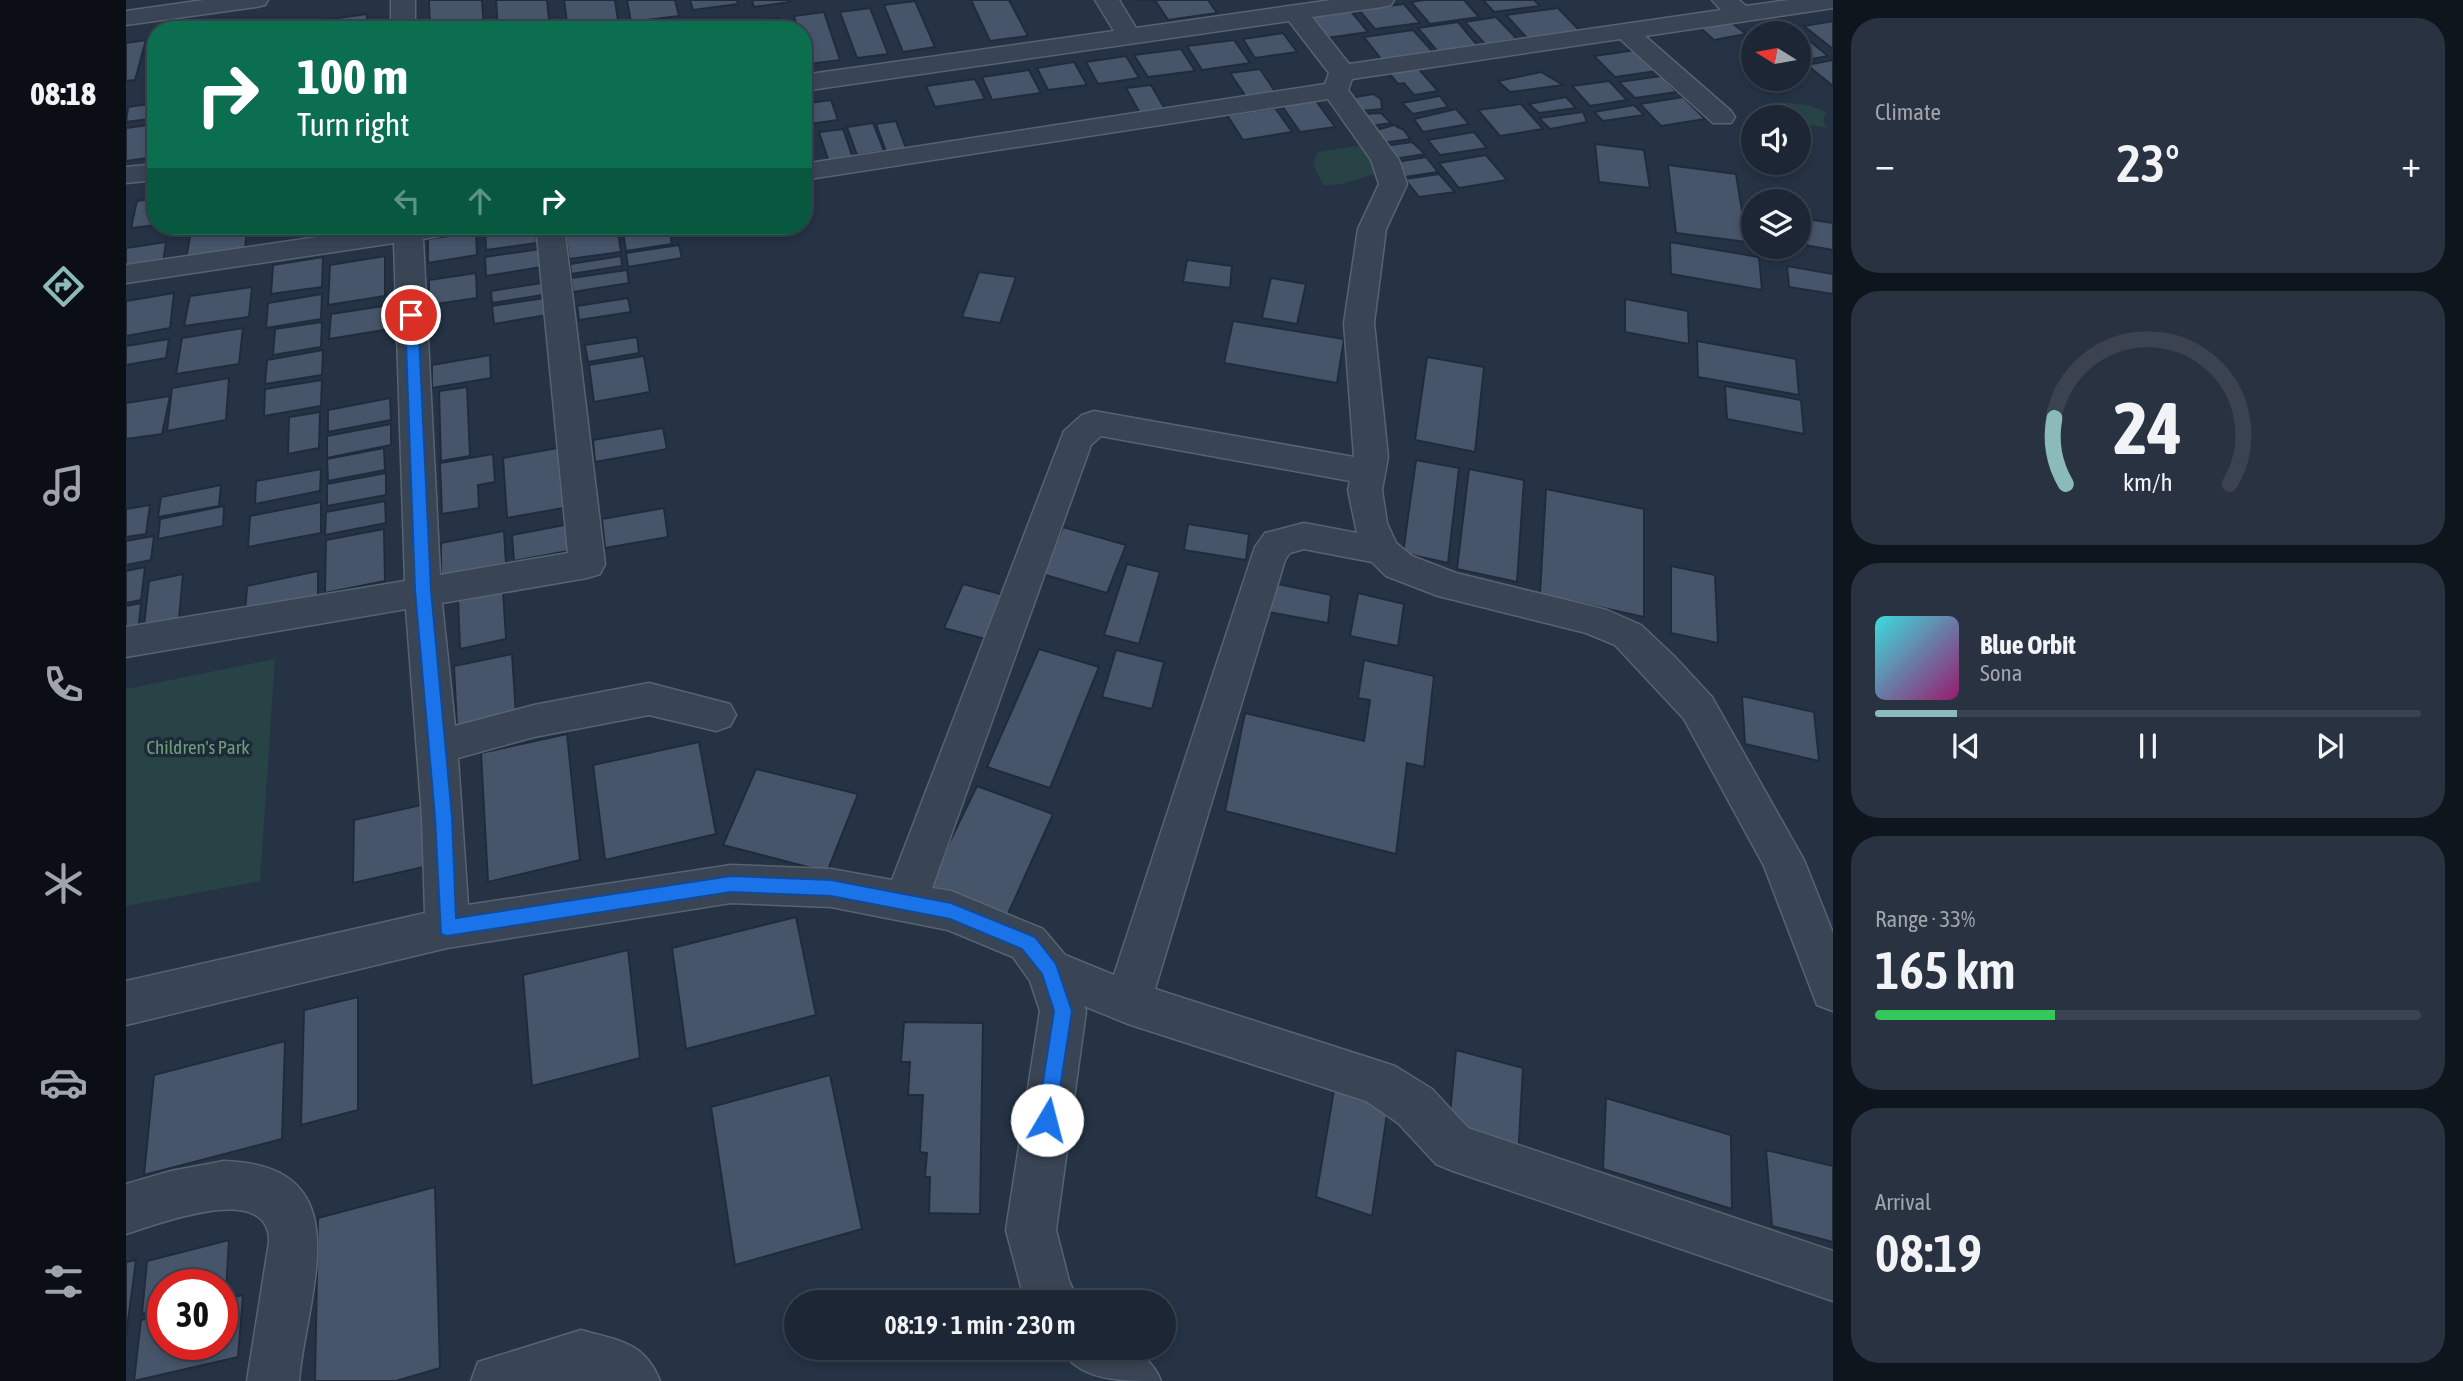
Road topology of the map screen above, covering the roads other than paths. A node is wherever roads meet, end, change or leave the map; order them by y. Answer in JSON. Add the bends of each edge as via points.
{"nodes":[{"id":1,"x":256,"y":0,"type":"edge"},
{"id":2,"x":403,"y":0,"type":"edge"},
{"id":3,"x":1107,"y":0,"type":"edge"},
{"id":4,"x":1382,"y":0,"type":"edge"},
{"id":5,"x":1833,"y":1,"type":"edge"},
{"id":6,"x":1733,"y":7,"type":"edge"},
{"id":7,"x":1263,"y":8,"type":"edge"},
{"id":8,"x":1295,"y":12,"type":"junction"},
{"id":9,"x":126,"y":18,"type":"edge"},
{"id":10,"x":403,"y":21,"type":"edge"},
{"id":11,"x":1625,"y":31,"type":"junction"},
{"id":12,"x":1129,"y":36,"type":"junction"},
{"id":13,"x":1339,"y":81,"type":"junction"},
{"id":14,"x":812,"y":82,"type":"edge"},
{"id":15,"x":1722,"y":117,"type":"dead end"},
{"id":16,"x":812,"y":170,"type":"edge"},
{"id":17,"x":147,"y":173,"type":"edge"},
{"id":18,"x":126,"y":176,"type":"edge"},
{"id":19,"x":370,"y":235,"type":"edge"},
{"id":20,"x":408,"y":235,"type":"edge"},
{"id":21,"x":551,"y":235,"type":"edge"},
{"id":22,"x":126,"y":274,"type":"edge"},
{"id":23,"x":1368,"y":472,"type":"junction"},
{"id":24,"x":1382,"y":551,"type":"junction"},
{"id":25,"x":423,"y":590,"type":"junction"},
{"id":26,"x":126,"y":642,"type":"edge"},
{"id":27,"x":716,"y":715,"type":"dead end"},
{"id":28,"x":438,"y":747,"type":"junction"},
{"id":29,"x":905,"y":902,"type":"junction"},
{"id":30,"x":447,"y":928,"type":"junction"},
{"id":31,"x":1049,"y":970,"type":"junction"},
{"id":32,"x":1833,"y":989,"type":"edge"},
{"id":33,"x":1128,"y":1002,"type":"junction"},
{"id":34,"x":126,"y":1003,"type":"edge"},
{"id":35,"x":126,"y":1209,"type":"edge"},
{"id":36,"x":1833,"y":1276,"type":"edge"},
{"id":37,"x":1046,"y":1290,"type":"edge"},
{"id":38,"x":1104,"y":1360,"type":"edge"},
{"id":39,"x":273,"y":1381,"type":"edge"},
{"id":40,"x":497,"y":1381,"type":"edge"},
{"id":41,"x":634,"y":1381,"type":"edge"},
{"id":42,"x":1135,"y":1381,"type":"edge"}],
"edges":[{"from":1,"to":9,"type":"street"},
{"from":2,"to":10,"type":"street"},
{"from":3,"to":12,"type":"street"},
{"from":4,"to":8,"type":"street"},
{"from":5,"to":6,"type":"street"},
{"from":6,"to":11,"type":"street"},
{"from":7,"to":8,"type":"street"},
{"from":7,"to":12,"type":"street"},
{"from":8,"to":13,"type":"street"},
{"from":11,"to":13,"type":"street"},
{"from":11,"to":15,"type":"street"},
{"from":12,"to":14,"type":"street"},
{"from":13,"to":16,"type":"street"},
{"from":13,"to":23,"type":"street","via":[[1385,160],[1393,184],[1372,229],[1359,323],[1371,457]]},
{"from":17,"to":18,"type":"street"},
{"from":19,"to":22,"type":"street"},
{"from":20,"to":25,"type":"street"},
{"from":21,"to":25,"type":"street","via":[[587,564]]},
{"from":23,"to":24,"type":"street","via":[[1370,523]]},
{"from":23,"to":29,"type":"street","via":[[1094,423],[1076,439]]},
{"from":24,"to":32,"type":"street","via":[[1399,566],[1451,586],[1594,620],[1629,635],[1698,708],[1783,860]]},
{"from":24,"to":33,"type":"street","via":[[1304,536],[1278,542],[1268,557]]},
{"from":25,"to":26,"type":"street"},
{"from":25,"to":28,"type":"street"},
{"from":27,"to":28,"type":"street","via":[[649,699],[534,721]]},
{"from":28,"to":30,"type":"street"},
{"from":29,"to":30,"type":"street","via":[[831,888],[731,884]]},
{"from":29,"to":31,"type":"street","via":[[951,911],[1028,943]]},
{"from":30,"to":34,"type":"street"},
{"from":31,"to":33,"type":"street"},
{"from":31,"to":37,"type":"street","via":[[1063,1011],[1031,1230]]},
{"from":33,"to":36,"type":"street","via":[[1378,1082],[1415,1106],[1453,1147]]},
{"from":35,"to":39,"type":"street","via":[[204,1185],[269,1190],[285,1207],[295,1233]]},
{"from":38,"to":42,"type":"street"},
{"from":40,"to":41,"type":"street","via":[[581,1356],[622,1368]]}]}
